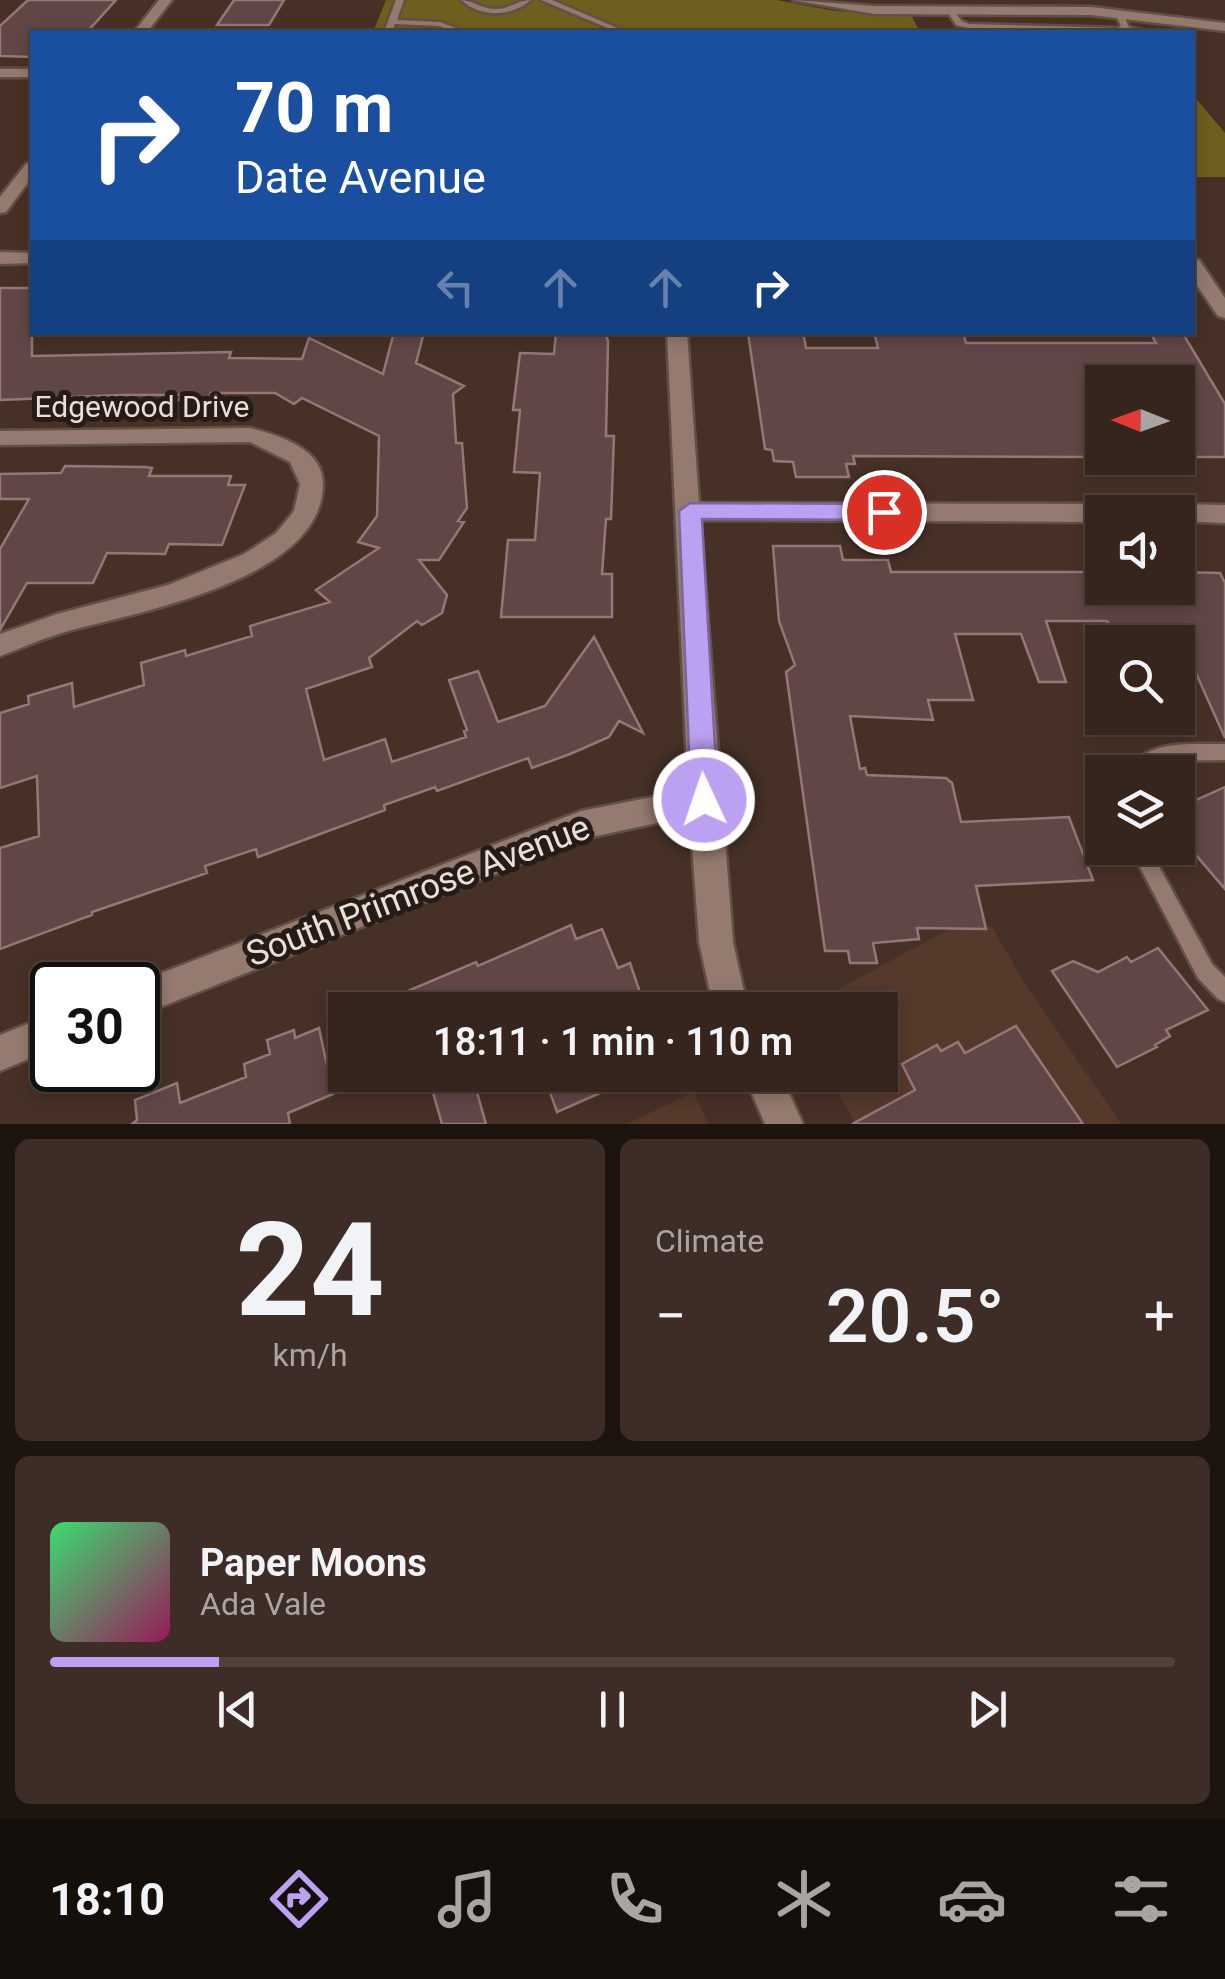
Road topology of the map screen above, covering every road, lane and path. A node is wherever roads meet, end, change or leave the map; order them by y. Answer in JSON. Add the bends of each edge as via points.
{"nodes":[{"id":1,"x":166,"y":0,"type":"edge"},
{"id":2,"x":400,"y":0,"type":"edge"},
{"id":3,"x":464,"y":0,"type":"edge"},
{"id":4,"x":528,"y":0,"type":"edge"},
{"id":5,"x":545,"y":0,"type":"edge"},
{"id":6,"x":799,"y":0,"type":"edge"},
{"id":7,"x":948,"y":10,"type":"junction"},
{"id":8,"x":1120,"y":13,"type":"junction"},
{"id":9,"x":392,"y":22,"type":"junction"},
{"id":10,"x":1225,"y":27,"type":"edge"},
{"id":11,"x":1124,"y":29,"type":"junction"},
{"id":12,"x":142,"y":30,"type":"edge"},
{"id":13,"x":389,"y":30,"type":"edge"},
{"id":14,"x":456,"y":30,"type":"edge"},
{"id":15,"x":617,"y":30,"type":"edge"},
{"id":16,"x":1131,"y":30,"type":"edge"},
{"id":17,"x":0,"y":73,"type":"edge"},
{"id":18,"x":30,"y":73,"type":"edge"},
{"id":19,"x":30,"y":170,"type":"edge"},
{"id":20,"x":0,"y":208,"type":"edge"},
{"id":21,"x":0,"y":258,"type":"edge"},
{"id":22,"x":30,"y":258,"type":"edge"},
{"id":23,"x":1195,"y":268,"type":"edge"},
{"id":24,"x":1225,"y":312,"type":"edge"},
{"id":25,"x":677,"y":335,"type":"edge"},
{"id":26,"x":0,"y":438,"type":"edge"},
{"id":27,"x":690,"y":511,"type":"junction"},
{"id":28,"x":1085,"y":513,"type":"edge"},
{"id":29,"x":1195,"y":514,"type":"edge"},
{"id":30,"x":1225,"y":514,"type":"edge"},
{"id":31,"x":0,"y":645,"type":"edge"},
{"id":32,"x":1225,"y":752,"type":"edge"},
{"id":33,"x":1158,"y":755,"type":"edge"},
{"id":34,"x":704,"y":800,"type":"junction"},
{"id":35,"x":1148,"y":865,"type":"edge"},
{"id":36,"x":160,"y":990,"type":"edge"},
{"id":37,"x":727,"y":992,"type":"edge"},
{"id":38,"x":1225,"y":992,"type":"edge"},
{"id":39,"x":30,"y":1041,"type":"edge"},
{"id":40,"x":0,"y":1053,"type":"edge"},
{"id":41,"x":770,"y":1092,"type":"edge"},
{"id":42,"x":784,"y":1124,"type":"edge"}],
"edges":[{"from":1,"to":12,"type":"street"},
{"from":2,"to":9,"type":"lane"},
{"from":3,"to":4,"type":"lane","via":[[497,10]]},
{"from":5,"to":15,"type":"lane"},
{"from":6,"to":7,"type":"street"},
{"from":7,"to":8,"type":"street"},
{"from":7,"to":11,"type":"lane","via":[[968,26]]},
{"from":8,"to":10,"type":"street"},
{"from":8,"to":11,"type":"lane"},
{"from":9,"to":13,"type":"lane"},
{"from":9,"to":14,"type":"lane"},
{"from":11,"to":16,"type":"lane"},
{"from":17,"to":18,"type":"street"},
{"from":19,"to":20,"type":"street"},
{"from":21,"to":22,"type":"street"},
{"from":23,"to":24,"type":"street"},
{"from":25,"to":27,"type":"street"},
{"from":26,"to":31,"type":"street","name":"Edgewood Drive","via":[[250,436],[278,442],[298,457],[312,476],[313,499],[284,538],[205,584]]},
{"from":27,"to":28,"type":"street"},
{"from":27,"to":34,"type":"street"},
{"from":29,"to":30,"type":"street"},
{"from":32,"to":33,"type":"lane"},
{"from":34,"to":36,"type":"street","name":"South Primrose Avenue","via":[[581,825]]},
{"from":34,"to":37,"type":"street"},
{"from":35,"to":38,"type":"lane","via":[[1206,971]]},
{"from":39,"to":40,"type":"street"},
{"from":41,"to":42,"type":"street"}]}
